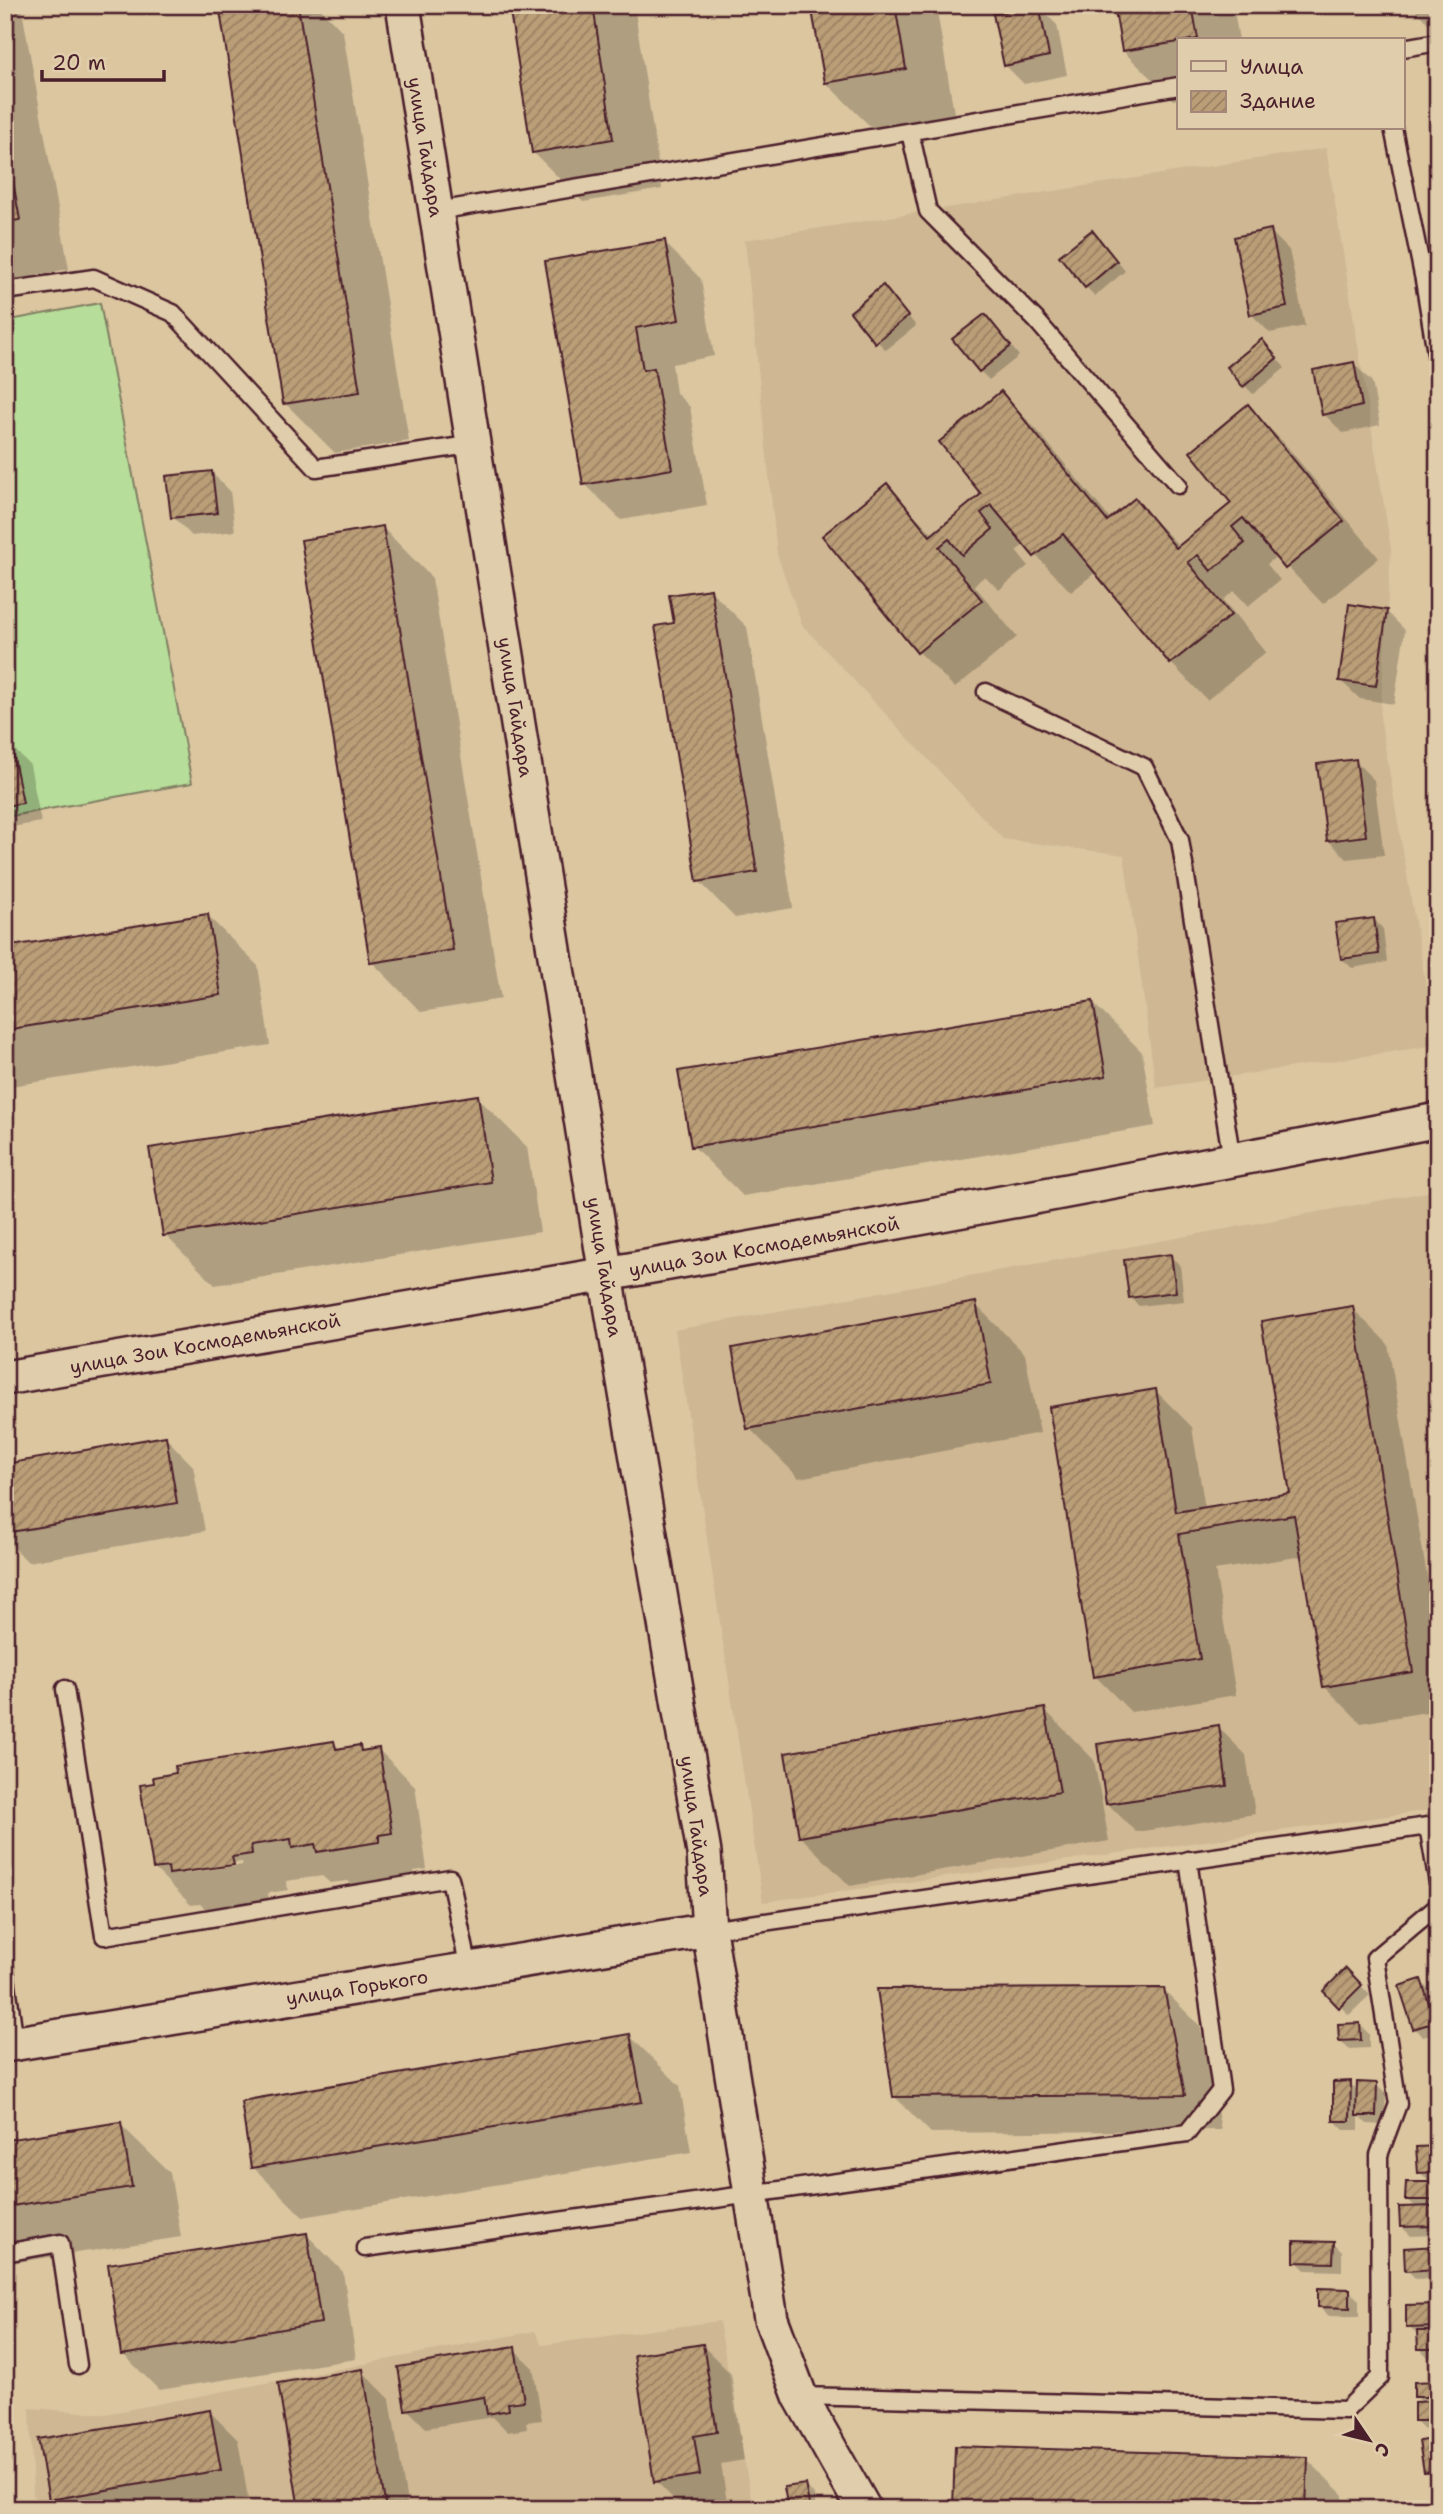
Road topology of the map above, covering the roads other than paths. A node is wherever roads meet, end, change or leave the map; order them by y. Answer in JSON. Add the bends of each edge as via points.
{"nodes":[{"id":1,"x":403,"y":5,"type":"edge"},
{"id":2,"x":1438,"y":43,"type":"edge"},
{"id":3,"x":1404,"y":48,"type":"edge"},
{"id":4,"x":1177,"y":86,"type":"edge"},
{"id":5,"x":1393,"y":130,"type":"edge"},
{"id":6,"x":910,"y":132,"type":"junction"},
{"id":7,"x":437,"y":211,"type":"junction"},
{"id":8,"x":1431,"y":284,"type":"edge"},
{"id":9,"x":5,"y":291,"type":"edge"},
{"id":10,"x":1438,"y":365,"type":"edge"},
{"id":11,"x":475,"y":444,"type":"junction"},
{"id":12,"x":1178,"y":485,"type":"dead end"},
{"id":13,"x":986,"y":692,"type":"dead end"},
{"id":14,"x":1438,"y":1119,"type":"edge"},
{"id":15,"x":1232,"y":1160,"type":"junction"},
{"id":16,"x":606,"y":1275,"type":"junction"},
{"id":17,"x":5,"y":1378,"type":"edge"},
{"id":18,"x":65,"y":1689,"type":"dead end"},
{"id":19,"x":1188,"y":1860,"type":"junction"},
{"id":20,"x":1438,"y":1883,"type":"edge"},
{"id":21,"x":1438,"y":1905,"type":"edge"},
{"id":22,"x":709,"y":1930,"type":"junction"},
{"id":23,"x":469,"y":1969,"type":"junction"},
{"id":24,"x":5,"y":1970,"type":"edge"},
{"id":25,"x":10,"y":2044,"type":"edge"},
{"id":26,"x":750,"y":2193,"type":"junction"},
{"id":27,"x":365,"y":2248,"type":"dead end"},
{"id":28,"x":5,"y":2253,"type":"edge"},
{"id":29,"x":78,"y":2365,"type":"dead end"},
{"id":30,"x":800,"y":2396,"type":"junction"},
{"id":31,"x":864,"y":2509,"type":"edge"}],
"edges":[{"from":1,"to":7,"type":"street","name":"улица Гайдара"},
{"from":2,"to":3,"type":"lane"},
{"from":4,"to":6,"type":"lane"},
{"from":5,"to":8,"type":"lane"},
{"from":6,"to":7,"type":"lane"},
{"from":6,"to":12,"type":"lane","via":[[928,211],[1036,320]]},
{"from":7,"to":11,"type":"street","name":"улица Гайдара"},
{"from":8,"to":10,"type":"lane"},
{"from":9,"to":11,"type":"lane","via":[[94,278],[173,313],[316,468]]},
{"from":11,"to":16,"type":"street","name":"улица Гайдара"},
{"from":13,"to":15,"type":"lane","via":[[1144,767],[1180,840]]},
{"from":14,"to":15,"type":"street","name":"улица Зои Космодемьянской"},
{"from":15,"to":16,"type":"street","name":"улица Зои Космодемьянской"},
{"from":16,"to":17,"type":"street","name":"улица Зои Космодемьянской"},
{"from":16,"to":22,"type":"street","name":"улица Гайдара","via":[[704,1853]]},
{"from":18,"to":23,"type":"lane","via":[[104,1936],[450,1878]]},
{"from":19,"to":20,"type":"lane","via":[[1428,1826]]},
{"from":19,"to":22,"type":"lane"},
{"from":19,"to":26,"type":"lane","via":[[1221,2090],[1187,2133]]},
{"from":21,"to":30,"type":"lane","via":[[1375,1958],[1398,2104],[1378,2155],[1380,2377],[1346,2410]]},
{"from":22,"to":23,"type":"street","name":"улица Горького"},
{"from":22,"to":26,"type":"street","name":"улица Гайдара"},
{"from":23,"to":25,"type":"street","name":"улица Горького"},
{"from":24,"to":25,"type":"lane"},
{"from":26,"to":27,"type":"lane"},
{"from":26,"to":30,"type":"street","name":"улица Гайдара","via":[[771,2319]]},
{"from":28,"to":29,"type":"lane","via":[[60,2243]]},
{"from":30,"to":31,"type":"street","name":"улица Гайдара"}]}
